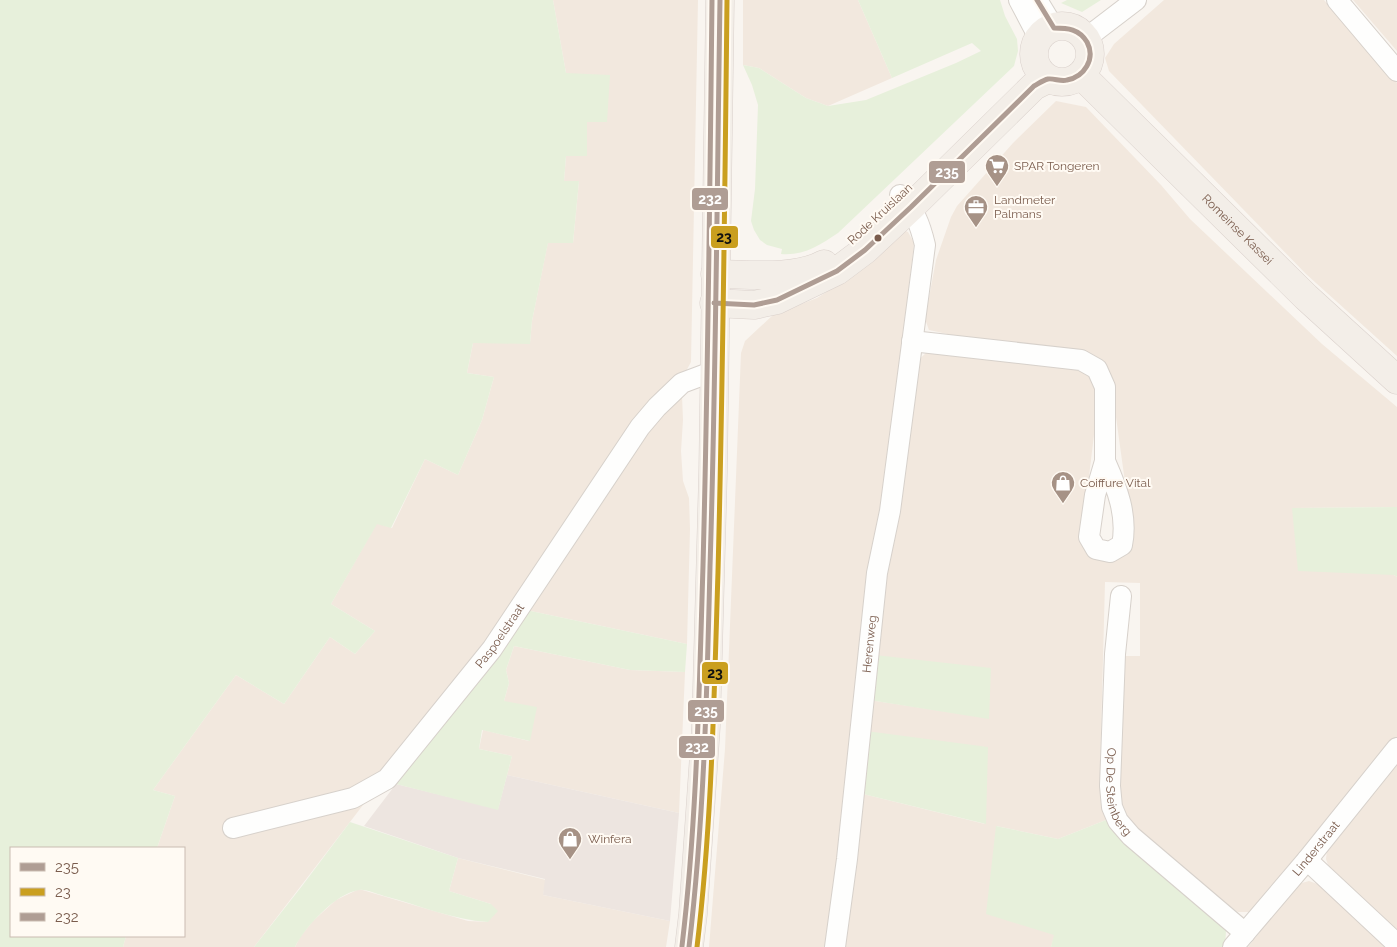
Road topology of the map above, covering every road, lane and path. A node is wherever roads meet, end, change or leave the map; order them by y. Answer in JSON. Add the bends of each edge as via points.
{"nodes":[{"id":1,"x":720,"y":0,"type":"edge"},
{"id":2,"x":1018,"y":0,"type":"edge"},
{"id":3,"x":1038,"y":0,"type":"edge"},
{"id":4,"x":1136,"y":0,"type":"edge"},
{"id":5,"x":1337,"y":0,"type":"edge"},
{"id":6,"x":1085,"y":39,"type":"junction"},
{"id":7,"x":1044,"y":52,"type":"junction"},
{"id":8,"x":1397,"y":71,"type":"edge"},
{"id":9,"x":1081,"y":75,"type":"junction"},
{"id":10,"x":906,"y":201,"type":"junction"},
{"id":11,"x":715,"y":274,"type":"junction"},
{"id":12,"x":714,"y":303,"type":"junction"},
{"id":13,"x":912,"y":341,"type":"junction"},
{"id":14,"x":714,"y":371,"type":"junction"},
{"id":15,"x":1397,"y":380,"type":"edge"},
{"id":16,"x":1105,"y":462,"type":"dead end"},
{"id":17,"x":1121,"y":596,"type":"dead end"},
{"id":18,"x":1397,"y":748,"type":"edge"},
{"id":19,"x":233,"y":828,"type":"dead end"},
{"id":20,"x":1307,"y":860,"type":"junction"},
{"id":21,"x":1239,"y":940,"type":"edge"},
{"id":22,"x":1397,"y":944,"type":"edge"},
{"id":23,"x":688,"y":947,"type":"edge"},
{"id":24,"x":835,"y":947,"type":"edge"}],
"edges":[{"from":1,"to":11,"type":"main road"},
{"from":2,"to":7,"type":"street"},
{"from":3,"to":7,"type":"street"},
{"from":4,"to":6,"type":"street"},
{"from":5,"to":8,"type":"street"},
{"from":6,"to":7,"type":"main road","via":[[1079,32],[1063,26]]},
{"from":6,"to":9,"type":"main road","via":[[1090,57]]},
{"from":7,"to":9,"type":"main road","via":[[1060,82]]},
{"from":7,"to":10,"type":"main road","name":"Rode Kruislaan","via":[[1026,78]]},
{"from":9,"to":15,"type":"main road","name":"Romeinse Kassei","via":[[1299,291]]},
{"from":10,"to":11,"type":"main road","name":"Rode Kruislaan","via":[[831,260],[816,268],[774,275]]},
{"from":10,"to":12,"type":"main road","name":"Rode Kruislaan","via":[[865,250],[829,276],[777,300],[754,304]]},
{"from":10,"to":13,"type":"street","name":"Herenweg","via":[[922,229],[925,245]]},
{"from":11,"to":12,"type":"main road"},
{"from":12,"to":14,"type":"main road"},
{"from":13,"to":16,"type":"street","via":[[1081,360],[1097,369],[1105,387]]},
{"from":13,"to":24,"type":"street","name":"Herenweg","via":[[890,511],[877,573]]},
{"from":14,"to":19,"type":"street","name":"Paspoelstraat","via":[[682,383],[640,427],[492,649],[387,779],[353,798]]},
{"from":14,"to":23,"type":"main road","via":[[706,726]]},
{"from":17,"to":21,"type":"street","name":"Op De Steinberg","via":[[1115,654],[1112,808],[1131,836]]},
{"from":18,"to":20,"type":"street","name":"Linderstraat"},
{"from":20,"to":21,"type":"street","name":"Linderstraat"},
{"from":20,"to":22,"type":"street"}]}
